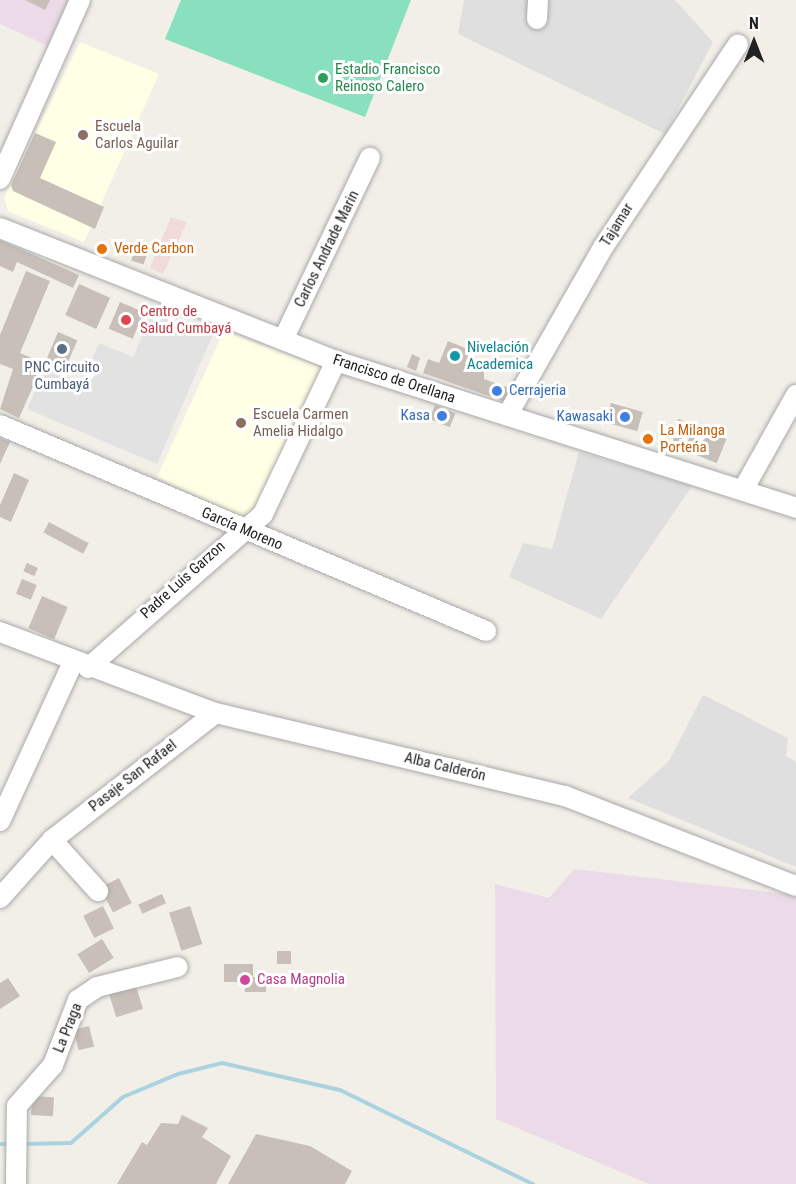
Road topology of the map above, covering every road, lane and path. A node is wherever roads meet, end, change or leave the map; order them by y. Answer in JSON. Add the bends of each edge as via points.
{"nodes":[{"id":1,"x":80,"y":0,"type":"edge"},
{"id":2,"x":738,"y":44,"type":"dead end"},
{"id":3,"x":370,"y":158,"type":"dead end"},
{"id":4,"x":0,"y":179,"type":"edge"},
{"id":5,"x":0,"y":228,"type":"edge"},
{"id":6,"x":283,"y":340,"type":"junction"},
{"id":7,"x":336,"y":361,"type":"junction"},
{"id":8,"x":796,"y":395,"type":"edge"},
{"id":9,"x":508,"y":414,"type":"junction"},
{"id":10,"x":0,"y":425,"type":"edge"},
{"id":11,"x":743,"y":490,"type":"junction"},
{"id":12,"x":796,"y":508,"type":"edge"},
{"id":13,"x":241,"y":529,"type":"junction"},
{"id":14,"x":486,"y":631,"type":"dead end"},
{"id":15,"x":0,"y":632,"type":"edge"},
{"id":16,"x":80,"y":665,"type":"junction"},
{"id":17,"x":216,"y":713,"type":"junction"},
{"id":18,"x":0,"y":821,"type":"edge"},
{"id":19,"x":52,"y":840,"type":"junction"},
{"id":20,"x":796,"y":886,"type":"edge"},
{"id":21,"x":98,"y":891,"type":"dead end"},
{"id":22,"x":0,"y":898,"type":"edge"},
{"id":23,"x":178,"y":968,"type":"dead end"},
{"id":24,"x":16,"y":1184,"type":"edge"}],
"edges":[{"from":1,"to":4,"type":"street"},
{"from":2,"to":9,"type":"street","name":"Tajamar","via":[[628,207]]},
{"from":3,"to":6,"type":"street","name":"Carlos Andrade Marin"},
{"from":5,"to":6,"type":"street","name":"Francisco de Orellana"},
{"from":6,"to":7,"type":"street","name":"Francisco de Orellana"},
{"from":7,"to":9,"type":"street","name":"Francisco de Orellana"},
{"from":7,"to":13,"type":"street","name":"Padre Luis Garzon","via":[[263,513]]},
{"from":8,"to":11,"type":"street"},
{"from":9,"to":11,"type":"street","name":"Francisco de Orellana"},
{"from":10,"to":13,"type":"street","name":"García Moreno"},
{"from":11,"to":12,"type":"street","name":"Francisco de Orellana"},
{"from":13,"to":14,"type":"street","name":"García Moreno"},
{"from":13,"to":16,"type":"street","name":"Padre Luis Garzon"},
{"from":15,"to":16,"type":"street","name":"Alba Calderón"},
{"from":16,"to":17,"type":"street","name":"Alba Calderón"},
{"from":16,"to":18,"type":"street","name":"Padre Luis Garzon"},
{"from":17,"to":19,"type":"street","name":"Pasaje San Rafael"},
{"from":17,"to":20,"type":"street","name":"Alba Calderón","via":[[565,796]]},
{"from":19,"to":21,"type":"street"},
{"from":19,"to":22,"type":"street","name":"Pasaje San Rafael"},
{"from":23,"to":24,"type":"street","name":"La Praga","via":[[97,987],[78,1000],[53,1065],[17,1106]]}]}
